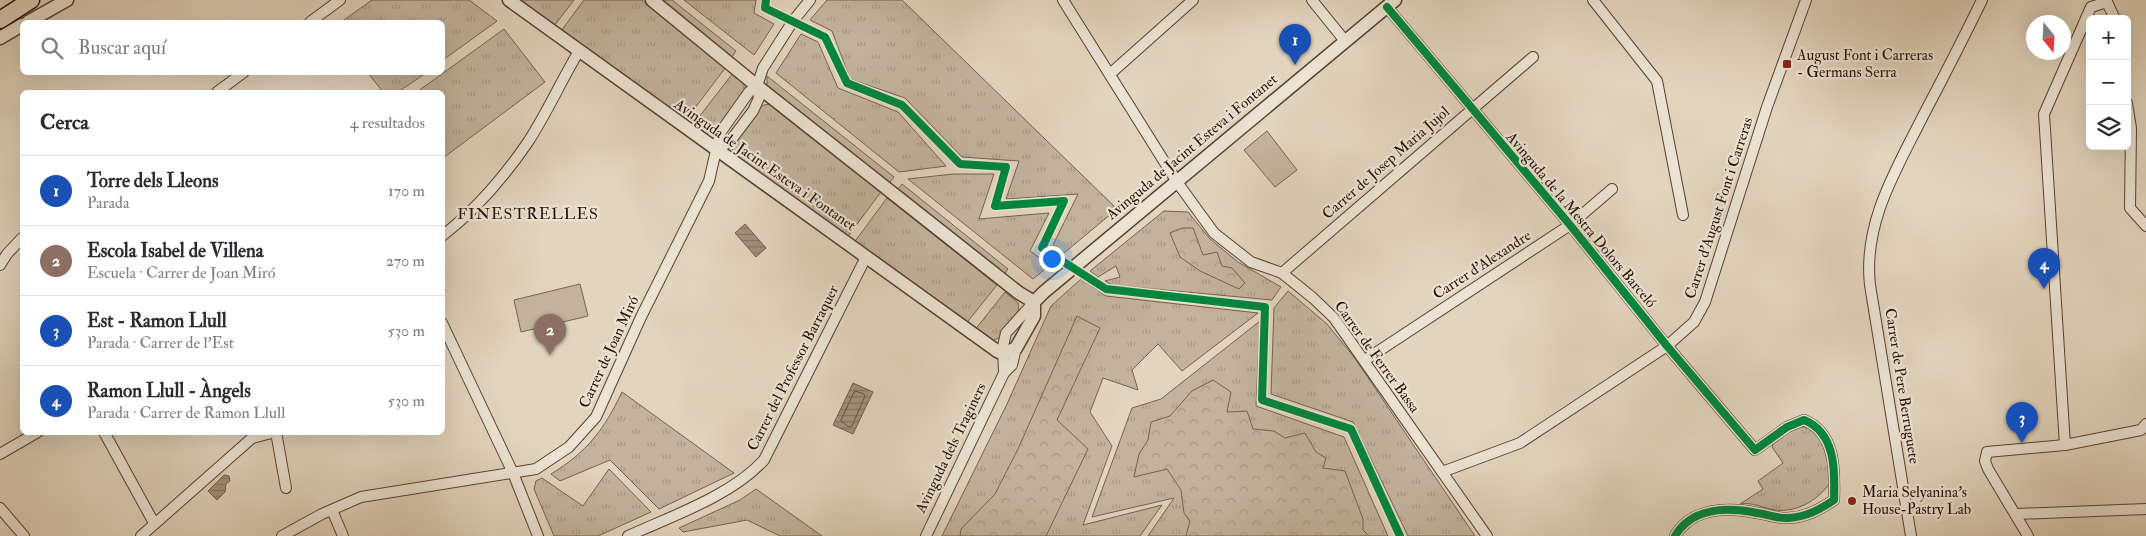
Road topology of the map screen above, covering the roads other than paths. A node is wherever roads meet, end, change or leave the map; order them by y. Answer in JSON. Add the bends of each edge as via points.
{"nodes":[{"id":1,"x":12,"y":0,"type":"edge"},
{"id":2,"x":31,"y":0,"type":"edge"},
{"id":3,"x":67,"y":0,"type":"edge"},
{"id":4,"x":340,"y":0,"type":"edge"},
{"id":5,"x":509,"y":0,"type":"edge"},
{"id":6,"x":652,"y":0,"type":"edge"},
{"id":7,"x":810,"y":0,"type":"edge"},
{"id":8,"x":1063,"y":0,"type":"edge"},
{"id":9,"x":1193,"y":0,"type":"edge"},
{"id":10,"x":1312,"y":0,"type":"edge"},
{"id":11,"x":1594,"y":0,"type":"edge"},
{"id":12,"x":1806,"y":0,"type":"edge"},
{"id":13,"x":1982,"y":0,"type":"edge"},
{"id":14,"x":1391,"y":4,"type":"edge"},
{"id":15,"x":0,"y":8,"type":"edge"},
{"id":16,"x":2087,"y":15,"type":"edge"},
{"id":17,"x":2113,"y":15,"type":"edge"},
{"id":18,"x":2086,"y":18,"type":"edge"},
{"id":19,"x":0,"y":20,"type":"edge"},
{"id":20,"x":32,"y":20,"type":"edge"},
{"id":21,"x":313,"y":20,"type":"edge"},
{"id":22,"x":20,"y":27,"type":"edge"},
{"id":23,"x":0,"y":38,"type":"edge"},
{"id":24,"x":1345,"y":41,"type":"junction"},
{"id":25,"x":579,"y":51,"type":"junction"},
{"id":26,"x":1533,"y":57,"type":"dead end"},
{"id":27,"x":1110,"y":74,"type":"junction"},
{"id":28,"x":240,"y":75,"type":"edge"},
{"id":29,"x":758,"y":86,"type":"junction"},
{"id":30,"x":220,"y":90,"type":"edge"},
{"id":31,"x":2127,"y":105,"type":"edge"},
{"id":32,"x":1471,"y":109,"type":"junction"},
{"id":33,"x":716,"y":151,"type":"junction"},
{"id":34,"x":1176,"y":182,"type":"junction"},
{"id":35,"x":1612,"y":189,"type":"dead end"},
{"id":36,"x":1683,"y":215,"type":"dead end"},
{"id":37,"x":1570,"y":225,"type":"junction"},
{"id":38,"x":2146,"y":226,"type":"edge"},
{"id":39,"x":445,"y":234,"type":"edge"},
{"id":40,"x":20,"y":240,"type":"edge"},
{"id":41,"x":866,"y":257,"type":"junction"},
{"id":42,"x":0,"y":265,"type":"edge"},
{"id":43,"x":1282,"y":273,"type":"junction"},
{"id":44,"x":1034,"y":302,"type":"junction"},
{"id":45,"x":445,"y":329,"type":"edge"},
{"id":46,"x":1667,"y":346,"type":"junction"},
{"id":47,"x":1016,"y":348,"type":"junction"},
{"id":48,"x":1003,"y":354,"type":"junction"},
{"id":49,"x":1365,"y":360,"type":"junction"},
{"id":50,"x":1004,"y":372,"type":"junction"},
{"id":51,"x":2146,"y":424,"type":"edge"},
{"id":52,"x":33,"y":435,"type":"edge"},
{"id":53,"x":106,"y":435,"type":"edge"},
{"id":54,"x":264,"y":435,"type":"edge"},
{"id":55,"x":276,"y":435,"type":"edge"},
{"id":56,"x":2065,"y":445,"type":"junction"},
{"id":57,"x":0,"y":454,"type":"edge"},
{"id":58,"x":1442,"y":472,"type":"junction"},
{"id":59,"x":513,"y":473,"type":"junction"},
{"id":60,"x":286,"y":488,"type":"dead end"},
{"id":61,"x":0,"y":508,"type":"edge"},
{"id":62,"x":2146,"y":509,"type":"edge"},
{"id":63,"x":332,"y":510,"type":"junction"},
{"id":64,"x":2016,"y":514,"type":"junction"},
{"id":65,"x":154,"y":523,"type":"junction"},
{"id":66,"x":24,"y":536,"type":"edge"},
{"id":67,"x":141,"y":536,"type":"edge"},
{"id":68,"x":282,"y":536,"type":"edge"},
{"id":69,"x":343,"y":536,"type":"edge"},
{"id":70,"x":538,"y":536,"type":"edge"},
{"id":71,"x":628,"y":536,"type":"edge"},
{"id":72,"x":926,"y":536,"type":"edge"},
{"id":73,"x":1487,"y":536,"type":"edge"},
{"id":74,"x":1675,"y":536,"type":"edge"},
{"id":75,"x":1911,"y":536,"type":"edge"},
{"id":76,"x":2028,"y":536,"type":"edge"}],
"edges":[{"from":1,"to":15,"type":"highway"},
{"from":2,"to":19,"type":"highway"},
{"from":3,"to":20,"type":"street"},
{"from":4,"to":21,"type":"street"},
{"from":5,"to":25,"type":"street","name":"Avinguda de Jacint Esteva i Fontanet"},
{"from":6,"to":29,"type":"street"},
{"from":7,"to":29,"type":"street","via":[[767,62]]},
{"from":8,"to":27,"type":"street","name":"Carrer de Ferrer Bassa"},
{"from":9,"to":27,"type":"street"},
{"from":10,"to":24,"type":"street"},
{"from":11,"to":36,"type":"street","via":[[1657,81]]},
{"from":12,"to":46,"type":"street","name":"Carrer d'August Font i Carreras","via":[[1767,107],[1705,302],[1694,322]]},
{"from":13,"to":75,"type":"street","name":"Carrer de Pere Berruguete","via":[[1884,194],[1872,236],[1868,271]]},
{"from":14,"to":24,"type":"street","name":"Avinguda de Jacint Esteva i Fontanet"},
{"from":14,"to":32,"type":"street","name":"Avinguda de la Mestra Dolors Barceló"},
{"from":16,"to":17,"type":"street","via":[[2091,7],[2107,2]]},
{"from":18,"to":56,"type":"street","via":[[2044,114]]},
{"from":22,"to":23,"type":"street"},
{"from":24,"to":34,"type":"street","name":"Avinguda de Jacint Esteva i Fontanet"},
{"from":25,"to":33,"type":"street","name":"Avinguda de Jacint Esteva i Fontanet"},
{"from":25,"to":39,"type":"street","via":[[528,141],[508,169],[471,212]]},
{"from":26,"to":32,"type":"street","name":"Carrer de Josep Maria Jujol"},
{"from":27,"to":34,"type":"street","name":"Carrer de Ferrer Bassa"},
{"from":28,"to":30,"type":"street"},
{"from":29,"to":33,"type":"street","via":[[759,98],[753,111],[731,140]]},
{"from":29,"to":44,"type":"street"},
{"from":31,"to":38,"type":"street","via":[[2131,128],[2130,208]]},
{"from":32,"to":37,"type":"street","name":"Avinguda de la Mestra Dolors Barceló"},
{"from":32,"to":43,"type":"street","name":"Carrer de Josep Maria Jujol"},
{"from":33,"to":41,"type":"street","name":"Avinguda de Jacint Esteva i Fontanet"},
{"from":33,"to":59,"type":"street","name":"Carrer de Joan Miró","via":[[709,181],[641,317],[596,417],[567,449],[536,469]]},
{"from":34,"to":43,"type":"street","name":"Carrer de Ferrer Bassa","via":[[1214,233],[1251,262]]},
{"from":34,"to":44,"type":"street","name":"Avinguda de Jacint Esteva i Fontanet"},
{"from":35,"to":37,"type":"street","name":"Carrer d'Alexandre"},
{"from":37,"to":46,"type":"street","name":"Avinguda de la Mestra Dolors Barceló"},
{"from":37,"to":49,"type":"street","name":"Carrer d'Alexandre"},
{"from":40,"to":42,"type":"street"},
{"from":41,"to":48,"type":"street","name":"Avinguda de Jacint Esteva i Fontanet"},
{"from":41,"to":71,"type":"street","name":"Carrer del Professor Barraquer","via":[[764,460],[753,473],[732,487]]},
{"from":43,"to":49,"type":"street","name":"Carrer de Ferrer Bassa","via":[[1334,318]]},
{"from":44,"to":47,"type":"street","via":[[1034,316]]},
{"from":44,"to":48,"type":"street","name":"Avinguda de Jacint Esteva i Fontanet","via":[[1006,333]]},
{"from":45,"to":59,"type":"street"},
{"from":46,"to":58,"type":"street","name":"Carrer d'August Font i Carreras","via":[[1520,443]]},
{"from":46,"to":74,"type":"street","name":"Avinguda de la Mestra Dolors Barceló","via":[[1756,450],[1787,427],[1804,420],[1820,430],[1832,451],[1835,475],[1834,500],[1818,511],[1786,518],[1737,508],[1708,511],[1681,525]]},
{"from":47,"to":48,"type":"street"},
{"from":47,"to":50,"type":"street","via":[[1012,365]]},
{"from":48,"to":50,"type":"street","name":"Avinguda de Jacint Esteva i Fontanet"},
{"from":49,"to":58,"type":"street","name":"Carrer de Ferrer Bassa"},
{"from":50,"to":72,"type":"street","name":"Avinguda dels Traginers"},
{"from":51,"to":56,"type":"street","via":[[2141,430]]},
{"from":52,"to":57,"type":"street"},
{"from":53,"to":65,"type":"street"},
{"from":54,"to":65,"type":"street","via":[[252,438]]},
{"from":55,"to":60,"type":"street"},
{"from":56,"to":64,"type":"street","via":[[1987,452],[1985,461],[1988,469]]},
{"from":58,"to":73,"type":"street","name":"Carrer de Ferrer Bassa"},
{"from":59,"to":63,"type":"street","name":"Carrer de Joan Miró","via":[[361,497]]},
{"from":59,"to":70,"type":"street"},
{"from":61,"to":66,"type":"street"},
{"from":62,"to":64,"type":"street"},
{"from":63,"to":68,"type":"street","name":"Carrer de Joan Miró"},
{"from":63,"to":69,"type":"street"},
{"from":64,"to":76,"type":"street"},
{"from":65,"to":67,"type":"street"}]}
